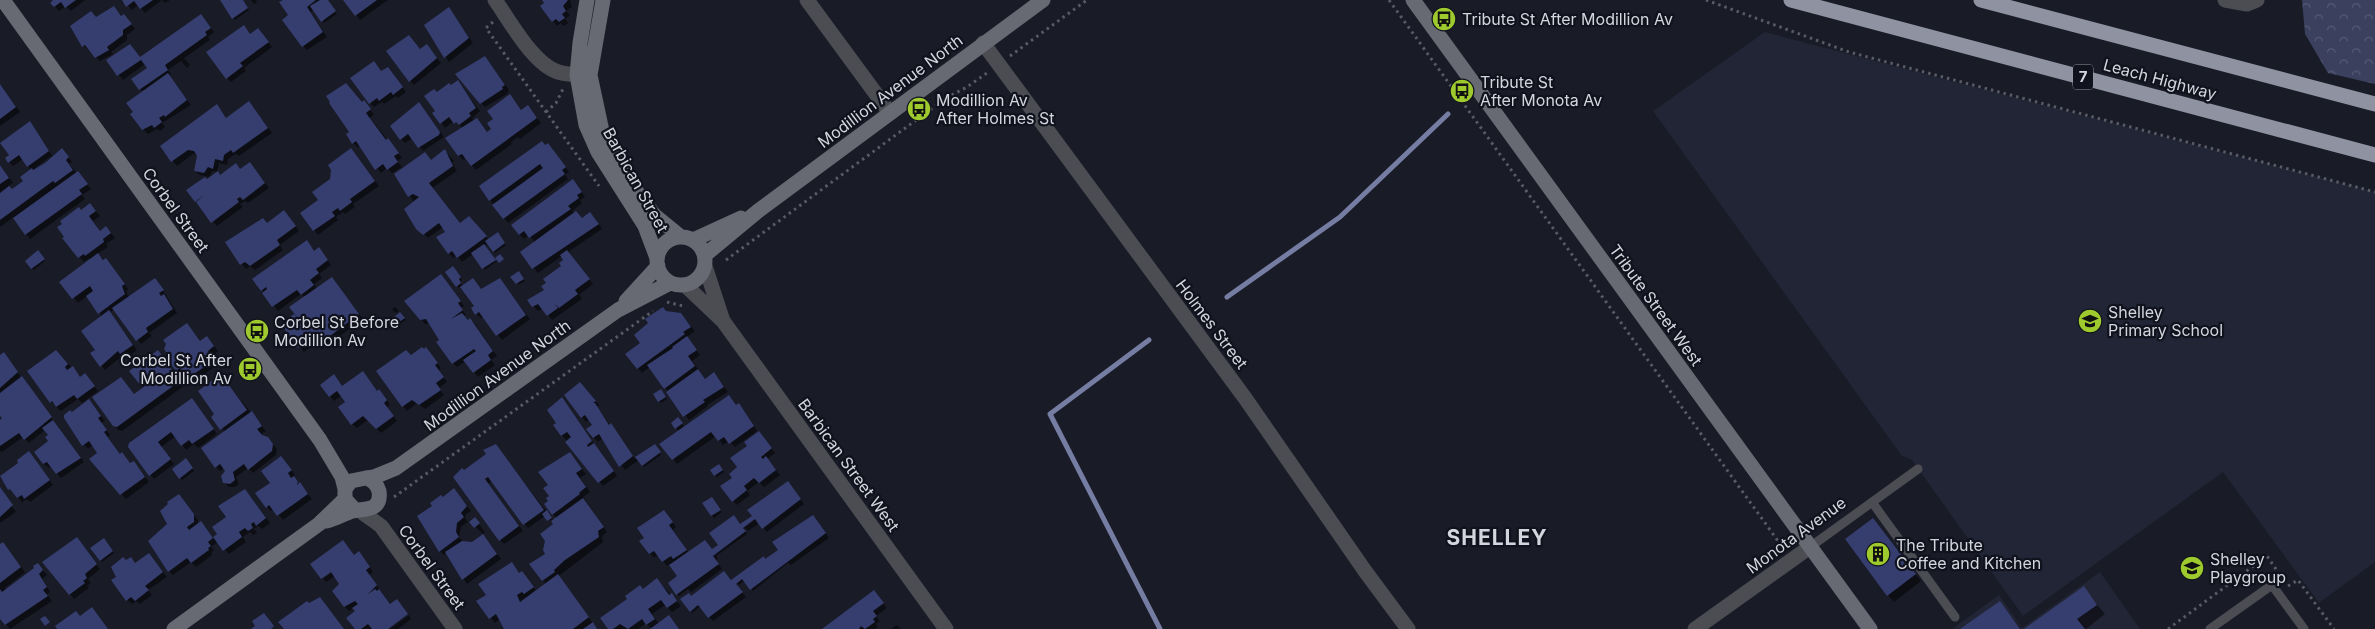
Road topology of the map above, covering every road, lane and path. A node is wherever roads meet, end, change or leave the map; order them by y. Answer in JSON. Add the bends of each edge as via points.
{"nodes":[{"id":1,"x":3,"y":0,"type":"edge"},
{"id":2,"x":495,"y":0,"type":"edge"},
{"id":3,"x":587,"y":0,"type":"edge"},
{"id":4,"x":603,"y":0,"type":"edge"},
{"id":5,"x":807,"y":0,"type":"edge"},
{"id":6,"x":1043,"y":0,"type":"edge"},
{"id":7,"x":1087,"y":0,"type":"edge"},
{"id":8,"x":1389,"y":0,"type":"edge"},
{"id":9,"x":1413,"y":0,"type":"edge"},
{"id":10,"x":1706,"y":0,"type":"edge"},
{"id":11,"x":1791,"y":0,"type":"edge"},
{"id":12,"x":1981,"y":0,"type":"edge"},
{"id":13,"x":2225,"y":0,"type":"edge"},
{"id":14,"x":2257,"y":0,"type":"edge"},
{"id":15,"x":491,"y":17,"type":"dead end"},
{"id":16,"x":983,"y":43,"type":"junction"},
{"id":17,"x":998,"y":64,"type":"junction"},
{"id":18,"x":584,"y":75,"type":"junction"},
{"id":19,"x":2336,"y":93,"type":"junction"},
{"id":20,"x":2375,"y":96,"type":"edge"},
{"id":21,"x":2375,"y":104,"type":"edge"},
{"id":22,"x":890,"y":113,"type":"junction"},
{"id":23,"x":2375,"y":155,"type":"edge"},
{"id":24,"x":602,"y":190,"type":"dead end"},
{"id":25,"x":2375,"y":192,"type":"edge"},
{"id":26,"x":758,"y":211,"type":"junction"},
{"id":27,"x":687,"y":238,"type":"junction"},
{"id":28,"x":705,"y":261,"type":"junction"},
{"id":29,"x":657,"y":262,"type":"junction"},
{"id":30,"x":722,"y":264,"type":"dead end"},
{"id":31,"x":678,"y":284,"type":"junction"},
{"id":32,"x":659,"y":297,"type":"dead end"},
{"id":33,"x":695,"y":303,"type":"junction"},
{"id":34,"x":658,"y":308,"type":"dead end"},
{"id":35,"x":618,"y":310,"type":"junction"},
{"id":36,"x":723,"y":321,"type":"junction"},
{"id":37,"x":320,"y":440,"type":"junction"},
{"id":38,"x":396,"y":468,"type":"junction"},
{"id":39,"x":1918,"y":469,"type":"dead end"},
{"id":40,"x":363,"y":477,"type":"junction"},
{"id":41,"x":379,"y":493,"type":"junction"},
{"id":42,"x":1872,"y":502,"type":"junction"},
{"id":43,"x":351,"y":503,"type":"junction"},
{"id":44,"x":381,"y":526,"type":"junction"},
{"id":45,"x":1778,"y":541,"type":"dead end"},
{"id":46,"x":1810,"y":547,"type":"junction"},
{"id":47,"x":1955,"y":617,"type":"dead end"},
{"id":48,"x":174,"y":629,"type":"edge"},
{"id":49,"x":455,"y":629,"type":"edge"},
{"id":50,"x":946,"y":629,"type":"edge"},
{"id":51,"x":1408,"y":629,"type":"edge"},
{"id":52,"x":1694,"y":629,"type":"edge"},
{"id":53,"x":1870,"y":629,"type":"edge"},
{"id":54,"x":2210,"y":629,"type":"edge"},
{"id":55,"x":2304,"y":629,"type":"edge"}],
"edges":[{"from":1,"to":37,"type":"street","name":"Corbel Street"},
{"from":2,"to":18,"type":"street","via":[[534,54],[548,66],[557,72]]},
{"from":3,"to":18,"type":"street","name":"Barbican Street","via":[[580,43]]},
{"from":4,"to":18,"type":"street","name":"Barbican Street"},
{"from":5,"to":22,"type":"street"},
{"from":6,"to":16,"type":"street","name":"Modillion Avenue North"},
{"from":7,"to":17,"type":"path"},
{"from":8,"to":45,"type":"path"},
{"from":9,"to":46,"type":"street","name":"Tribute Street West"},
{"from":10,"to":25,"type":"path","via":[[1849,52]]},
{"from":11,"to":23,"type":"highway","name":"Leach Highway","number":"7"},
{"from":12,"to":19,"type":"highway","name":"Leach Highway"},
{"from":13,"to":14,"type":"street","via":[[2247,4]]},
{"from":15,"to":24,"type":"path","via":[[493,22],[486,28]]},
{"from":16,"to":17,"type":"street","name":"Holmes Street"},
{"from":16,"to":22,"type":"street","name":"Modillion Avenue North"},
{"from":17,"to":30,"type":"path","via":[[946,98]]},
{"from":17,"to":51,"type":"street","name":"Holmes Street","via":[[1245,398],[1364,571]]},
{"from":18,"to":27,"type":"street","name":"Barbican Street","via":[[602,131],[617,162],[654,215]]},
{"from":18,"to":29,"type":"street","name":"Barbican Street","via":[[586,125],[598,152],[645,226]]},
{"from":19,"to":20,"type":"highway"},
{"from":19,"to":21,"type":"highway","name":"Leach Highway"},
{"from":22,"to":26,"type":"street","name":"Modillion Avenue North"},
{"from":26,"to":27,"type":"street","name":"Modillion Avenue North"},
{"from":26,"to":28,"type":"street","name":"Modillion Avenue North"},
{"from":27,"to":28,"type":"street","name":"Barbican Street West","via":[[703,249]]},
{"from":27,"to":29,"type":"street","via":[[668,240],[659,251]]},
{"from":28,"to":31,"type":"street","via":[[698,279]]},
{"from":28,"to":36,"type":"street","name":"Barbican Street West"},
{"from":29,"to":31,"type":"street","name":"Barbican Street West","via":[[660,273]]},
{"from":29,"to":35,"type":"street","name":"Modillion Avenue North"},
{"from":31,"to":33,"type":"street","name":"Barbican Street West"},
{"from":31,"to":35,"type":"street","name":"Modillion Avenue North"},
{"from":32,"to":33,"type":"path","via":[[668,303]]},
{"from":33,"to":36,"type":"street","name":"Barbican Street West"},
{"from":34,"to":41,"type":"path","via":[[391,500]]},
{"from":35,"to":38,"type":"street","name":"Modillion Avenue North"},
{"from":36,"to":50,"type":"street","name":"Barbican Street West"},
{"from":37,"to":40,"type":"street","name":"Corbel Street"},
{"from":37,"to":43,"type":"street","name":"Corbel Street","via":[[342,477]]},
{"from":38,"to":40,"type":"street","name":"Modillion Avenue North","via":[[374,477]]},
{"from":38,"to":41,"type":"street","name":"Modillion Avenue North"},
{"from":39,"to":42,"type":"lane","name":"Monota Avenue"},
{"from":40,"to":41,"type":"street","via":[[375,483]]},
{"from":40,"to":43,"type":"street","via":[[351,481]]},
{"from":41,"to":43,"type":"street","via":[[372,508]]},
{"from":41,"to":44,"type":"street","name":"Corbel Street"},
{"from":42,"to":46,"type":"lane","name":"Monota Avenue"},
{"from":42,"to":47,"type":"lane"},
{"from":43,"to":44,"type":"street","name":"Corbel Street"},
{"from":43,"to":48,"type":"street"},
{"from":44,"to":49,"type":"street","name":"Corbel Street"},
{"from":46,"to":52,"type":"street","name":"Monota Avenue"},
{"from":46,"to":53,"type":"street","name":"Tribute Street West"},
{"from":54,"to":55,"type":"lane","via":[[2272,585]]}]}
